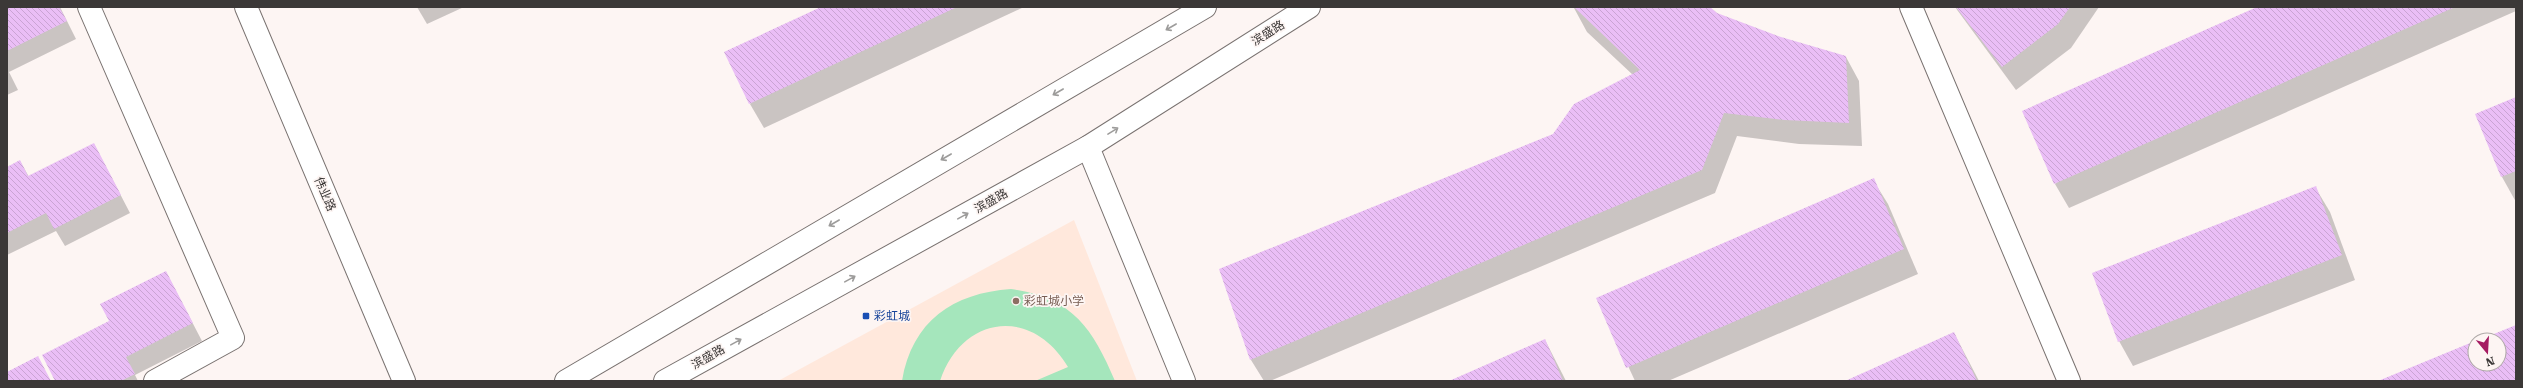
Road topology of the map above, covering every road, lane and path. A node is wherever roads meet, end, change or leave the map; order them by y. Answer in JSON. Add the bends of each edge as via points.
{"nodes":[{"id":1,"x":89,"y":7,"type":"edge"},
{"id":2,"x":246,"y":7,"type":"edge"},
{"id":3,"x":1205,"y":7,"type":"edge"},
{"id":4,"x":1309,"y":7,"type":"edge"},
{"id":5,"x":1911,"y":7,"type":"edge"},
{"id":6,"x":1088,"y":147,"type":"junction"},
{"id":7,"x":155,"y":381,"type":"edge"},
{"id":8,"x":404,"y":381,"type":"edge"},
{"id":9,"x":566,"y":381,"type":"edge"},
{"id":10,"x":665,"y":381,"type":"edge"},
{"id":11,"x":1184,"y":381,"type":"edge"},
{"id":12,"x":2068,"y":381,"type":"edge"}],
"edges":[{"from":1,"to":7,"type":"main road","via":[[233,338]]},
{"from":2,"to":8,"type":"main road","name":"伟业路"},
{"from":3,"to":9,"type":"main road","one_way":true},
{"from":6,"to":4,"type":"main road","name":"滨盛路","one_way":true},
{"from":5,"to":12,"type":"main road"},
{"from":10,"to":6,"type":"main road","name":"滨盛路","one_way":true},
{"from":6,"to":11,"type":"main road"}]}
